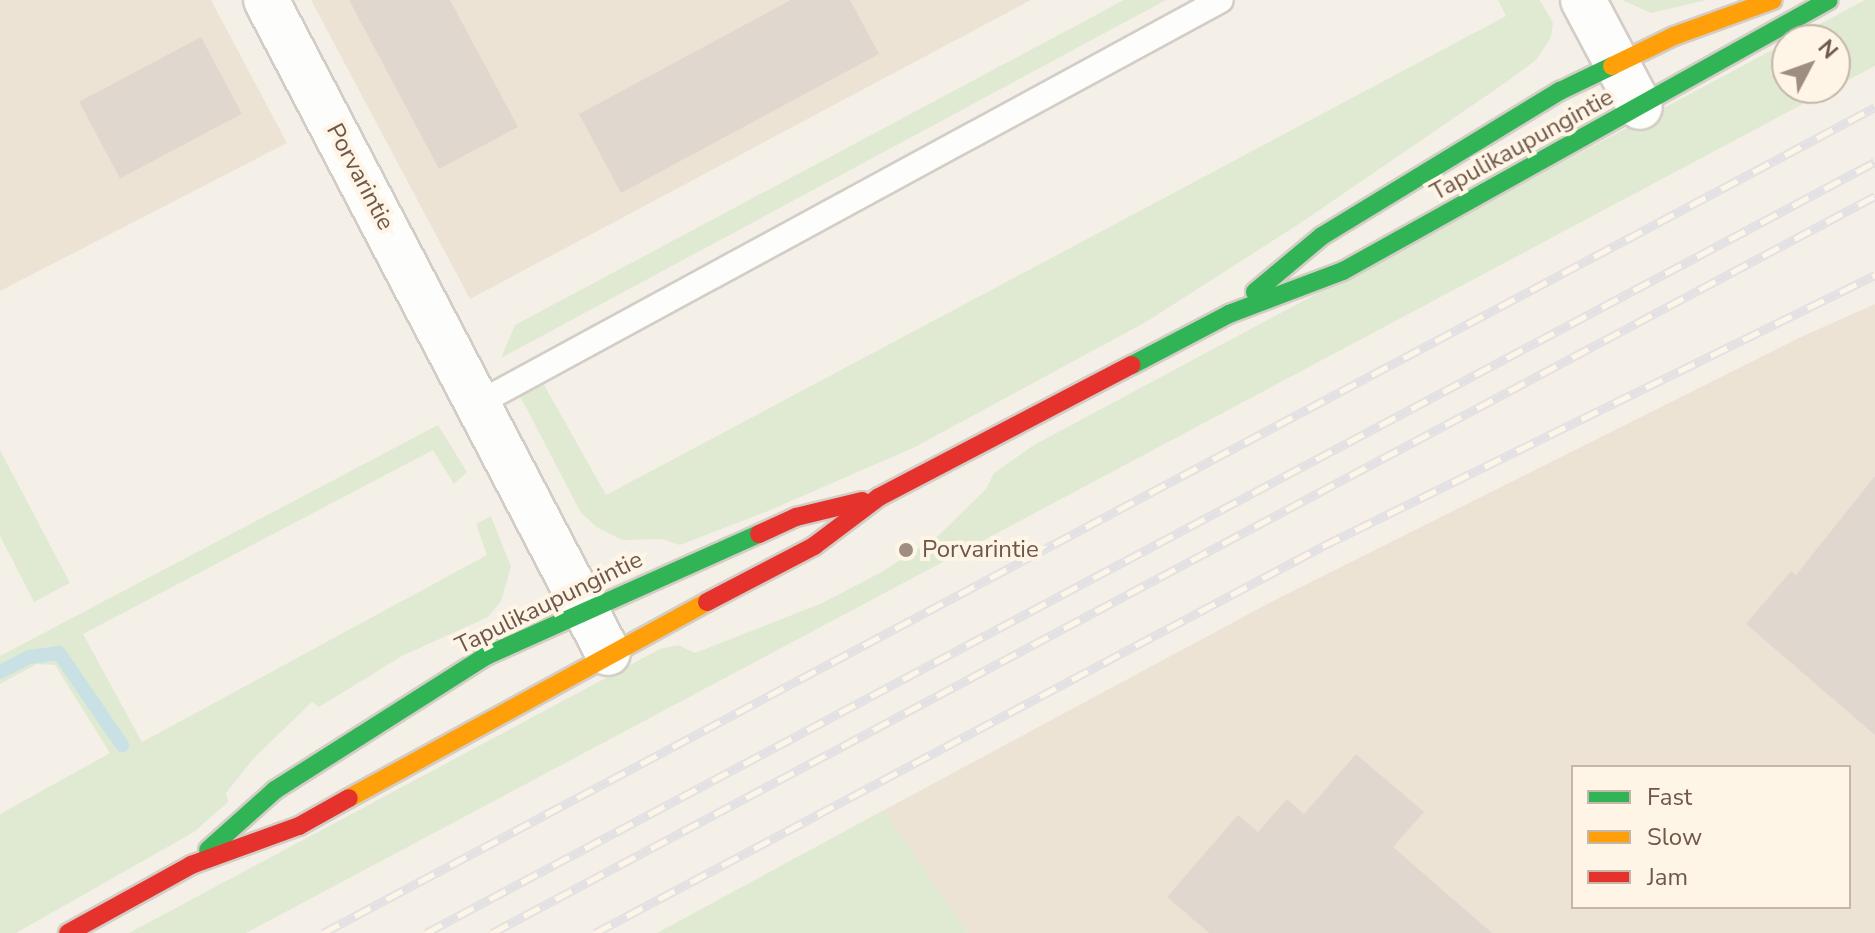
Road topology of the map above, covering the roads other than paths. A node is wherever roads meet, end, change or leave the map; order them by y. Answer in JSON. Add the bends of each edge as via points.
{"nodes":[{"id":1,"x":266,"y":0,"type":"edge"},
{"id":2,"x":1221,"y":0,"type":"edge"},
{"id":3,"x":1583,"y":0,"type":"edge"},
{"id":4,"x":1773,"y":0,"type":"edge"},
{"id":5,"x":1829,"y":0,"type":"edge"},
{"id":6,"x":1617,"y":63,"type":"junction"},
{"id":7,"x":1640,"y":107,"type":"junction"},
{"id":8,"x":1229,"y":314,"type":"junction"},
{"id":9,"x":479,"y":403,"type":"junction"},
{"id":10,"x":879,"y":497,"type":"junction"},
{"id":11,"x":586,"y":610,"type":"junction"},
{"id":12,"x":608,"y":653,"type":"junction"},
{"id":13,"x":191,"y":865,"type":"junction"},
{"id":14,"x":68,"y":933,"type":"edge"}],
"edges":[{"from":1,"to":9,"type":"street","name":"Porvarintie"},
{"from":2,"to":9,"type":"lane"},
{"from":3,"to":6,"type":"street"},
{"from":4,"to":6,"type":"main road","name":"Tapulikaupungintie"},
{"from":5,"to":7,"type":"main road","name":"Tapulikaupungintie"},
{"from":6,"to":7,"type":"street"},
{"from":6,"to":8,"type":"main road","name":"Tapulikaupungintie","via":[[1560,91],[1322,236]]},
{"from":7,"to":8,"type":"main road","name":"Tapulikaupungintie","via":[[1343,271]]},
{"from":8,"to":10,"type":"main road","name":"Tapulikaupungintie"},
{"from":9,"to":11,"type":"street","name":"Porvarintie"},
{"from":10,"to":11,"type":"main road","name":"Tapulikaupungintie","via":[[796,517]]},
{"from":10,"to":12,"type":"main road","name":"Tapulikaupungintie","via":[[814,546]]},
{"from":11,"to":12,"type":"street","name":"Porvarintie"},
{"from":11,"to":13,"type":"main road","name":"Tapulikaupungintie","via":[[486,656],[275,790]]},
{"from":12,"to":13,"type":"main road","name":"Tapulikaupungintie","via":[[299,826]]},
{"from":13,"to":14,"type":"main road","name":"Tapulikaupungintie"}]}
